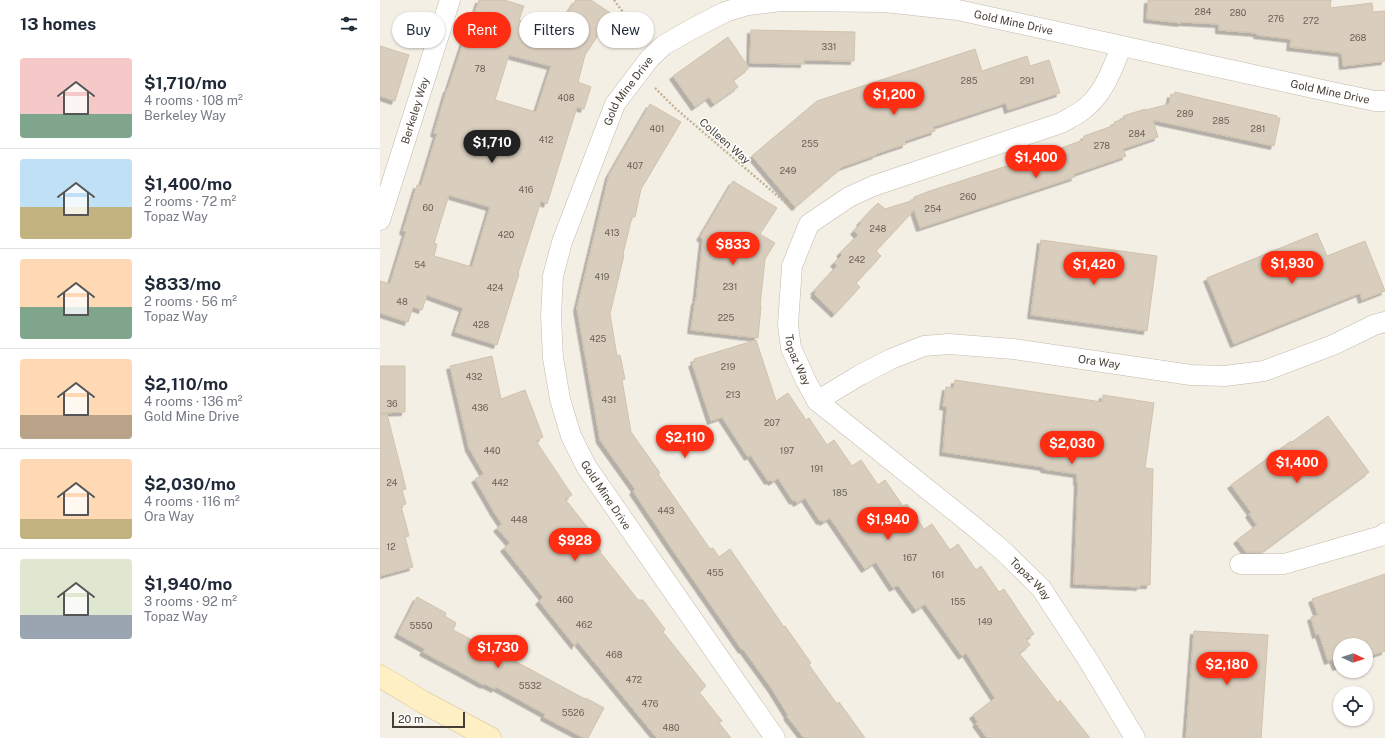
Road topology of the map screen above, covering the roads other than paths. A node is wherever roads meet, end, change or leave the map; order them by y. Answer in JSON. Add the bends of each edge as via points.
{"nodes":[{"id":1,"x":450,"y":0,"type":"edge"},
{"id":2,"x":1121,"y":46,"type":"junction"},
{"id":3,"x":1385,"y":101,"type":"edge"},
{"id":4,"x":380,"y":220,"type":"edge"},
{"id":5,"x":1385,"y":322,"type":"edge"},
{"id":6,"x":817,"y":401,"type":"junction"},
{"id":7,"x":1385,"y":533,"type":"edge"},
{"id":8,"x":1240,"y":564,"type":"dead end"},
{"id":9,"x":380,"y":676,"type":"edge"},
{"id":10,"x":490,"y":738,"type":"edge"},
{"id":11,"x":775,"y":738,"type":"edge"},
{"id":12,"x":1135,"y":738,"type":"edge"}],
"edges":[{"from":1,"to":4,"type":"street","name":"Berkeley Way"},
{"from":2,"to":3,"type":"street","name":"Gold Mine Drive","via":[[1336,93]]},
{"from":2,"to":6,"type":"street","name":"Topaz Way","via":[[1108,81],[1096,97],[1082,111],[1061,123],[873,186],[849,196],[809,224],[792,266],[788,325],[792,348]]},
{"from":2,"to":11,"type":"street","name":"Gold Mine Drive","via":[[950,8],[885,2],[781,1],[748,5],[725,12],[664,45],[650,58],[614,104],[562,242],[553,276],[553,358],[560,399],[571,436],[586,466]]},
{"from":5,"to":6,"type":"street","name":"Ora Way","via":[[1334,345],[1264,371],[1225,376],[1191,374],[1013,350],[949,344],[924,346],[891,359]]},
{"from":6,"to":12,"type":"street","name":"Topaz Way","via":[[1002,550],[1041,588]]},
{"from":7,"to":8,"type":"street","via":[[1284,564]]},
{"from":9,"to":10,"type":"main road"}]}
